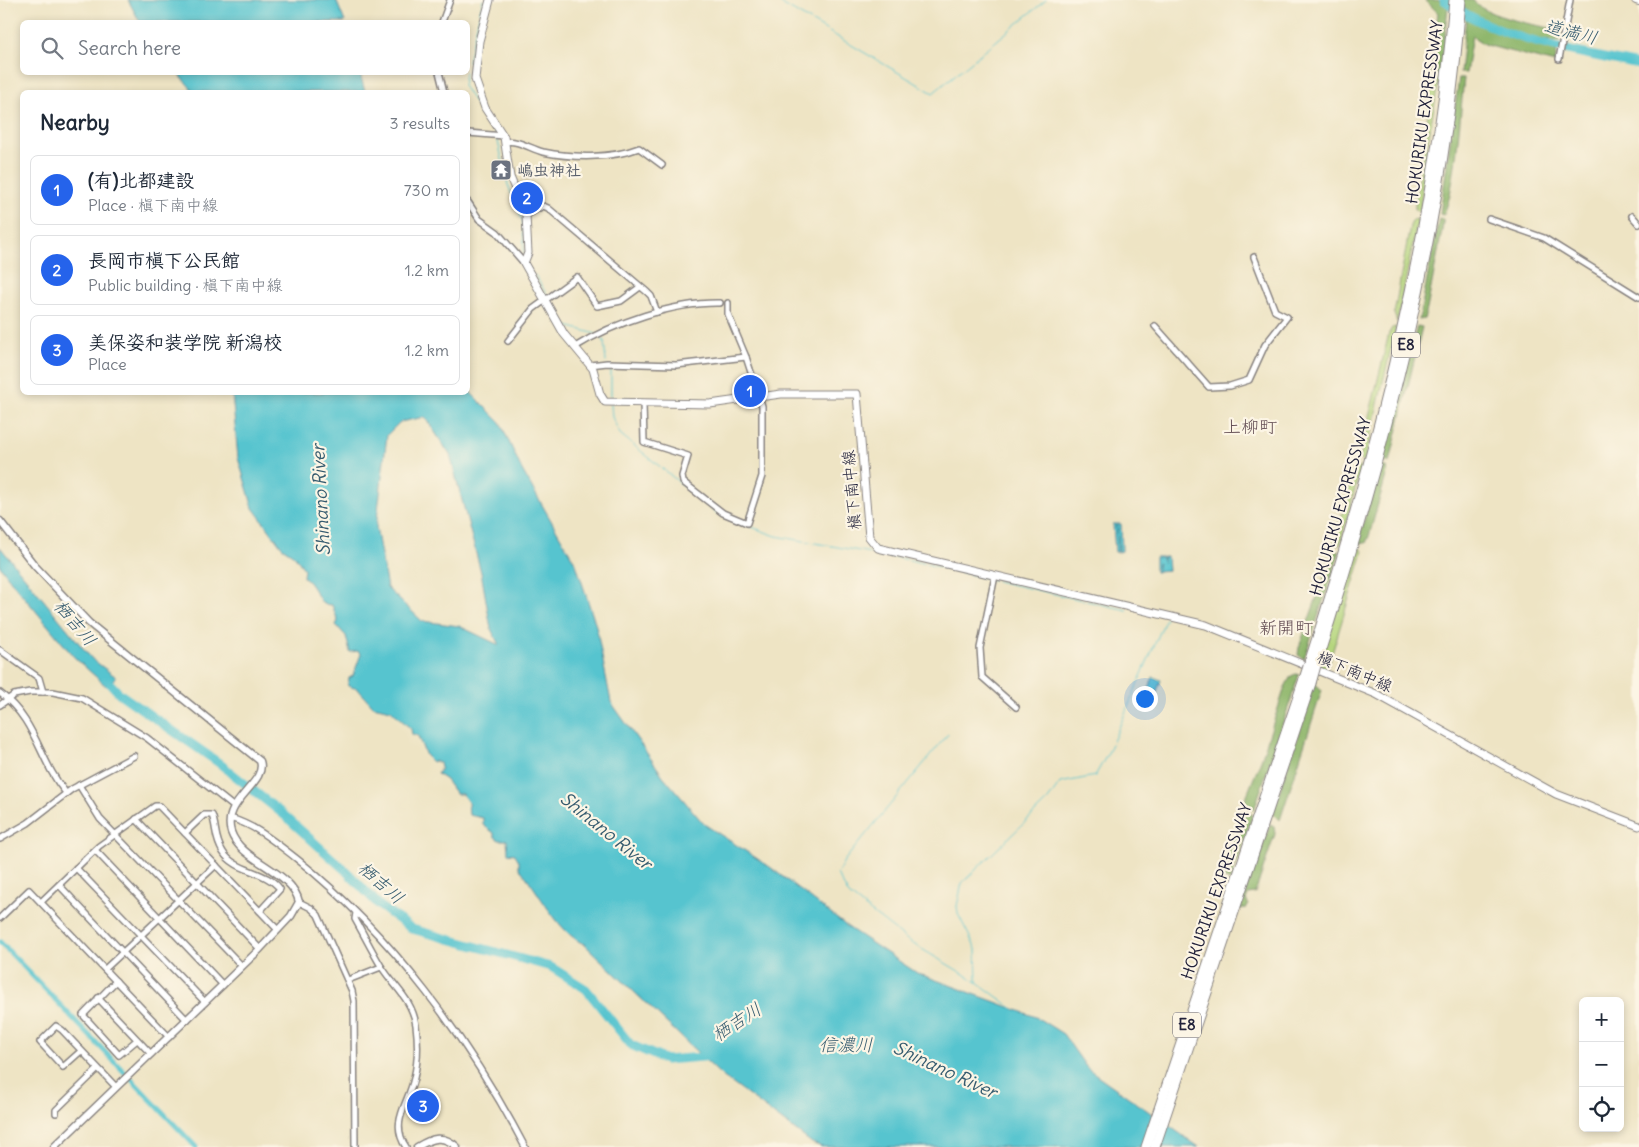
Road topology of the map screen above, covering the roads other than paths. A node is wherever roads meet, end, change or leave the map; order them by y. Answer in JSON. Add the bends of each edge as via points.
{"nodes":[{"id":1,"x":450,"y":0,"type":"edge"},
{"id":2,"x":490,"y":0,"type":"edge"},
{"id":3,"x":1454,"y":0,"type":"edge"},
{"id":4,"x":1462,"y":0,"type":"edge"},
{"id":5,"x":1570,"y":0,"type":"edge"},
{"id":6,"x":1456,"y":18,"type":"junction"},
{"id":7,"x":443,"y":20,"type":"edge"},
{"id":8,"x":1560,"y":59,"type":"dead end"},
{"id":9,"x":440,"y":75,"type":"edge"},
{"id":10,"x":444,"y":90,"type":"edge"},
{"id":11,"x":470,"y":133,"type":"edge"},
{"id":12,"x":505,"y":139,"type":"junction"},
{"id":13,"x":662,"y":165,"type":"dead end"},
{"id":14,"x":470,"y":205,"type":"edge"},
{"id":15,"x":526,"y":215,"type":"junction"},
{"id":16,"x":1632,"y":216,"type":"dead end"},
{"id":17,"x":1489,"y":219,"type":"dead end"},
{"id":18,"x":1639,"y":224,"type":"edge"},
{"id":19,"x":1254,"y":257,"type":"dead end"},
{"id":20,"x":524,"y":263,"type":"junction"},
{"id":21,"x":640,"y":288,"type":"junction"},
{"id":22,"x":1639,"y":297,"type":"edge"},
{"id":23,"x":546,"y":301,"type":"junction"},
{"id":24,"x":720,"y":303,"type":"dead end"},
{"id":25,"x":728,"y":303,"type":"dead end"},
{"id":26,"x":657,"y":312,"type":"junction"},
{"id":27,"x":1155,"y":326,"type":"dead end"},
{"id":28,"x":508,"y":341,"type":"dead end"},
{"id":29,"x":575,"y":347,"type":"junction"},
{"id":30,"x":746,"y":357,"type":"junction"},
{"id":31,"x":590,"y":365,"type":"junction"},
{"id":32,"x":760,"y":397,"type":"junction"},
{"id":33,"x":643,"y":403,"type":"junction"},
{"id":34,"x":0,"y":520,"type":"edge"},
{"id":35,"x":995,"y":576,"type":"junction"},
{"id":36,"x":0,"y":650,"type":"edge"},
{"id":37,"x":43,"y":692,"type":"junction"},
{"id":38,"x":0,"y":693,"type":"edge"},
{"id":39,"x":6,"y":699,"type":"junction"},
{"id":40,"x":0,"y":705,"type":"edge"},
{"id":41,"x":1016,"y":707,"type":"dead end"},
{"id":42,"x":134,"y":756,"type":"dead end"},
{"id":43,"x":79,"y":785,"type":"junction"},
{"id":44,"x":66,"y":793,"type":"junction"},
{"id":45,"x":235,"y":805,"type":"junction"},
{"id":46,"x":230,"y":818,"type":"junction"},
{"id":47,"x":136,"y":819,"type":"junction"},
{"id":48,"x":1639,"y":826,"type":"edge"},
{"id":49,"x":185,"y":833,"type":"junction"},
{"id":50,"x":115,"y":834,"type":"junction"},
{"id":51,"x":0,"y":839,"type":"edge"},
{"id":52,"x":95,"y":850,"type":"junction"},
{"id":53,"x":216,"y":865,"type":"junction"},
{"id":54,"x":76,"y":868,"type":"junction"},
{"id":55,"x":197,"y":883,"type":"junction"},
{"id":56,"x":59,"y":885,"type":"junction"},
{"id":57,"x":178,"y":900,"type":"junction"},
{"id":58,"x":41,"y":902,"type":"junction"},
{"id":59,"x":298,"y":902,"type":"junction"},
{"id":60,"x":1231,"y":905,"type":"junction"},
{"id":61,"x":260,"y":910,"type":"junction"},
{"id":62,"x":356,"y":913,"type":"junction"},
{"id":63,"x":0,"y":918,"type":"edge"},
{"id":64,"x":159,"y":918,"type":"junction"},
{"id":65,"x":278,"y":930,"type":"junction"},
{"id":66,"x":140,"y":936,"type":"junction"},
{"id":67,"x":260,"y":949,"type":"junction"},
{"id":68,"x":123,"y":952,"type":"junction"},
{"id":69,"x":242,"y":966,"type":"junction"},
{"id":70,"x":381,"y":967,"type":"junction"},
{"id":71,"x":105,"y":969,"type":"junction"},
{"id":72,"x":348,"y":980,"type":"junction"},
{"id":73,"x":116,"y":981,"type":"junction"},
{"id":74,"x":223,"y":985,"type":"junction"},
{"id":75,"x":98,"y":998,"type":"junction"},
{"id":76,"x":204,"y":1002,"type":"junction"},
{"id":77,"x":187,"y":1020,"type":"junction"},
{"id":78,"x":169,"y":1037,"type":"junction"},
{"id":79,"x":137,"y":1040,"type":"junction"},
{"id":80,"x":81,"y":1051,"type":"junction"},
{"id":81,"x":151,"y":1054,"type":"junction"},
{"id":82,"x":98,"y":1069,"type":"junction"},
{"id":83,"x":116,"y":1088,"type":"junction"},
{"id":84,"x":56,"y":1113,"type":"dead end"},
{"id":85,"x":54,"y":1147,"type":"edge"},
{"id":86,"x":355,"y":1147,"type":"edge"},
{"id":87,"x":406,"y":1147,"type":"edge"},
{"id":88,"x":417,"y":1147,"type":"edge"},
{"id":89,"x":457,"y":1147,"type":"edge"},
{"id":90,"x":525,"y":1147,"type":"edge"},
{"id":91,"x":1146,"y":1147,"type":"edge"},
{"id":92,"x":1155,"y":1147,"type":"edge"}],
"edges":[{"from":1,"to":7,"type":"street"},
{"from":2,"to":12,"type":"main road","via":[[477,51],[476,79],[485,108]]},
{"from":3,"to":6,"type":"highway","name":"HOKURIKU EXPRESSWAY","number":"E8"},
{"from":4,"to":6,"type":"highway","name":"HOKURIKU EXPRESSWAY","number":"E8"},
{"from":5,"to":8,"type":"street"},
{"from":6,"to":60,"type":"highway","name":"HOKURIKU EXPRESSWAY","number":"E8","bridge":true,"via":[[1434,201],[1408,337],[1369,494]]},
{"from":9,"to":10,"type":"street"},
{"from":11,"to":12,"type":"street"},
{"from":12,"to":13,"type":"street","via":[[564,155],[619,154],[639,148]]},
{"from":12,"to":15,"type":"main road","via":[[510,177]]},
{"from":14,"to":20,"type":"street"},
{"from":15,"to":20,"type":"main road","via":[[528,253]]},
{"from":15,"to":21,"type":"street","via":[[543,206],[548,208]]},
{"from":16,"to":18,"type":"street"},
{"from":17,"to":22,"type":"street","via":[[1544,238]]},
{"from":19,"to":27,"type":"street","via":[[1275,311],[1287,317],[1265,345],[1249,380],[1230,386],[1209,387]]},
{"from":20,"to":23,"type":"main road","name":"槇下南中線"},
{"from":21,"to":23,"type":"street","via":[[621,301],[597,306],[577,277]]},
{"from":21,"to":26,"type":"street","via":[[651,296]]},
{"from":23,"to":28,"type":"street","via":[[530,312]]},
{"from":23,"to":29,"type":"main road","name":"槇下南中線"},
{"from":24,"to":26,"type":"street"},
{"from":25,"to":30,"type":"street","via":[[728,314]]},
{"from":26,"to":29,"type":"street","via":[[618,325]]},
{"from":29,"to":31,"type":"main road","name":"槇下南中線"},
{"from":30,"to":31,"type":"street","via":[[676,364]]},
{"from":30,"to":32,"type":"street"},
{"from":31,"to":33,"type":"main road","name":"槇下南中線","via":[[596,372],[605,402]]},
{"from":32,"to":33,"type":"main road","name":"槇下南中線","via":[[719,403]]},
{"from":32,"to":33,"type":"street","via":[[762,480],[747,523],[723,513],[683,482],[688,456],[644,442]]},
{"from":32,"to":35,"type":"main road","name":"槇下南中線","via":[[790,393],[857,394],[870,537],[874,545],[883,550]]},
{"from":34,"to":45,"type":"street","via":[[35,566],[74,608],[142,668],[257,758],[261,769]]},
{"from":35,"to":41,"type":"street","via":[[980,648],[982,677]]},
{"from":35,"to":48,"type":"main road","name":"槇下南中線","via":[[1192,621],[1243,639],[1376,694],[1556,794]]},
{"from":36,"to":37,"type":"street","via":[[40,678]]},
{"from":37,"to":39,"type":"street"},
{"from":37,"to":45,"type":"street","via":[[82,698],[105,711],[147,738]]},
{"from":38,"to":39,"type":"street"},
{"from":39,"to":40,"type":"street"},
{"from":39,"to":44,"type":"street","via":[[31,726],[56,781]]},
{"from":42,"to":43,"type":"street"},
{"from":43,"to":44,"type":"street"},
{"from":43,"to":50,"type":"street","via":[[100,819]]},
{"from":44,"to":51,"type":"street","via":[[28,823]]},
{"from":45,"to":46,"type":"street"},
{"from":46,"to":59,"type":"street","via":[[230,831],[236,843],[286,883],[297,895]]},
{"from":46,"to":62,"type":"street","via":[[248,823],[270,837],[318,876]]},
{"from":47,"to":49,"type":"street","via":[[159,806]]},
{"from":47,"to":50,"type":"street"},
{"from":47,"to":55,"type":"street"},
{"from":49,"to":53,"type":"street"},
{"from":49,"to":61,"type":"street","via":[[204,815],[212,815],[215,837],[226,856],[241,867],[267,877],[280,889]]},
{"from":50,"to":52,"type":"street"},
{"from":50,"to":57,"type":"street"},
{"from":52,"to":54,"type":"street"},
{"from":52,"to":64,"type":"street"},
{"from":53,"to":55,"type":"street"},
{"from":53,"to":61,"type":"street"},
{"from":54,"to":56,"type":"street"},
{"from":54,"to":66,"type":"street"},
{"from":55,"to":57,"type":"street"},
{"from":55,"to":67,"type":"street"},
{"from":56,"to":58,"type":"street"},
{"from":56,"to":68,"type":"street"},
{"from":57,"to":64,"type":"street"},
{"from":57,"to":69,"type":"street"},
{"from":58,"to":63,"type":"street","via":[[29,890]]},
{"from":58,"to":71,"type":"street"},
{"from":59,"to":65,"type":"street"},
{"from":59,"to":72,"type":"street","via":[[311,908],[318,916]]},
{"from":60,"to":91,"type":"highway","name":"HOKURIKU EXPRESSWAY","number":"E8"},
{"from":60,"to":92,"type":"highway","name":"HOKURIKU EXPRESSWAY","number":"E8"},
{"from":61,"to":65,"type":"street"},
{"from":62,"to":70,"type":"street","via":[[355,919]]},
{"from":62,"to":90,"type":"street","via":[[425,993],[485,1076]]},
{"from":64,"to":66,"type":"street"},
{"from":64,"to":74,"type":"street"},
{"from":65,"to":67,"type":"street"},
{"from":66,"to":68,"type":"street"},
{"from":66,"to":76,"type":"street"},
{"from":67,"to":69,"type":"street"},
{"from":68,"to":71,"type":"street"},
{"from":68,"to":77,"type":"street"},
{"from":69,"to":74,"type":"street"},
{"from":70,"to":72,"type":"street"},
{"from":70,"to":87,"type":"street","via":[[406,998],[416,1025],[414,1079],[398,1121]]},
{"from":71,"to":73,"type":"street"},
{"from":72,"to":86,"type":"street","via":[[354,1001]]},
{"from":73,"to":75,"type":"street"},
{"from":73,"to":78,"type":"street"},
{"from":74,"to":76,"type":"street"},
{"from":75,"to":79,"type":"street"},
{"from":75,"to":79,"type":"street","via":[[83,1015],[118,1054]]},
{"from":76,"to":77,"type":"street"},
{"from":77,"to":78,"type":"street"},
{"from":78,"to":81,"type":"street"},
{"from":79,"to":81,"type":"street"},
{"from":80,"to":80,"type":"street","via":[[63,1067],[40,1042],[56,1026]]},
{"from":80,"to":82,"type":"street"},
{"from":81,"to":83,"type":"street"},
{"from":82,"to":83,"type":"street"},
{"from":82,"to":84,"type":"street"},
{"from":83,"to":85,"type":"street"},
{"from":88,"to":89,"type":"street","via":[[431,1139],[441,1138]]}]}
